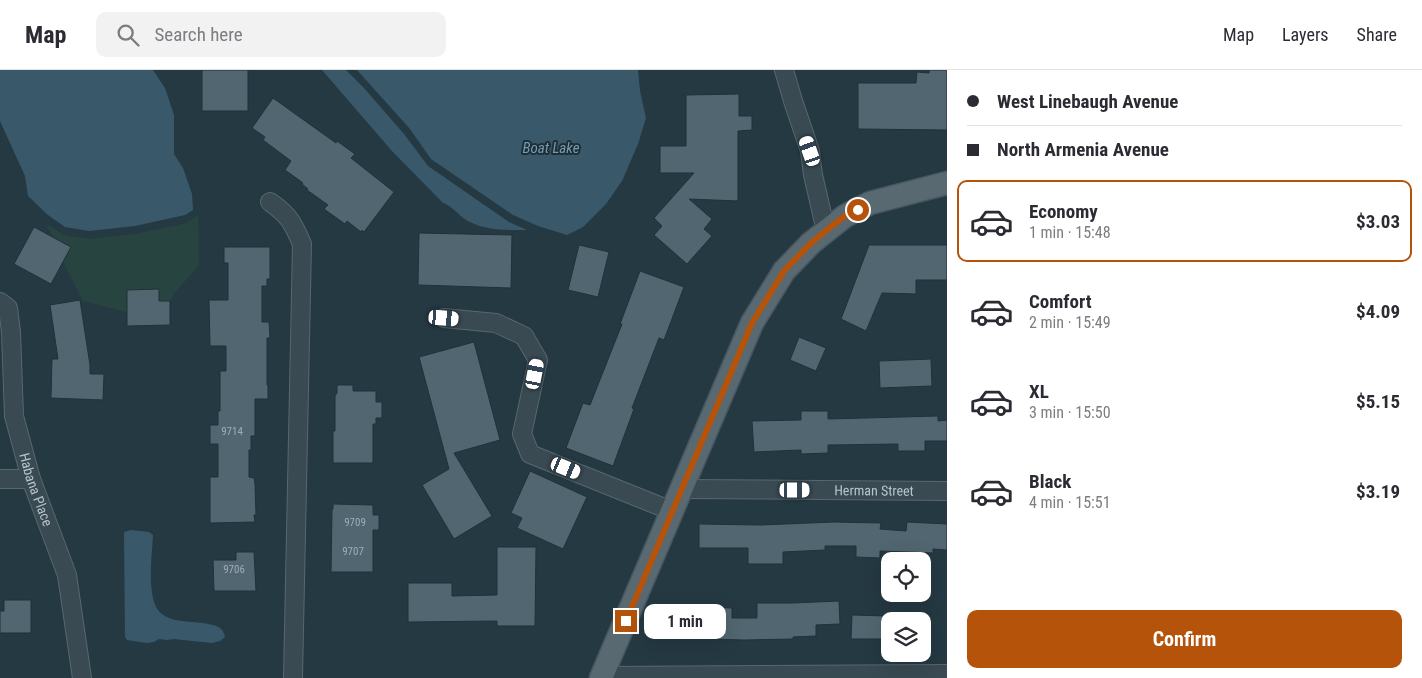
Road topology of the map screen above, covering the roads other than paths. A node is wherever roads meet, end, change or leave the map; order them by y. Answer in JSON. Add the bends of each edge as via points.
{"nodes":[{"id":1,"x":784,"y":70,"type":"edge"},
{"id":2,"x":947,"y":183,"type":"edge"},
{"id":3,"x":270,"y":202,"type":"dead end"},
{"id":4,"x":826,"y":231,"type":"junction"},
{"id":5,"x":0,"y":302,"type":"edge"},
{"id":6,"x":444,"y":318,"type":"dead end"},
{"id":7,"x":0,"y":479,"type":"edge"},
{"id":8,"x":31,"y":479,"type":"junction"},
{"id":9,"x":682,"y":489,"type":"junction"},
{"id":10,"x":947,"y":491,"type":"edge"},
{"id":11,"x":672,"y":511,"type":"junction"},
{"id":12,"x":947,"y":674,"type":"edge"},
{"id":13,"x":602,"y":677,"type":"edge"},
{"id":14,"x":82,"y":678,"type":"edge"},
{"id":15,"x":293,"y":678,"type":"edge"}],
"edges":[{"from":1,"to":4,"type":"street","via":[[810,151]]},
{"from":2,"to":4,"type":"main road","via":[[870,203]]},
{"from":3,"to":15,"type":"street","via":[[293,224],[302,244]]},
{"from":4,"to":9,"type":"main road","via":[[784,271],[752,323]]},
{"from":5,"to":8,"type":"street","name":"Habana Place","via":[[8,308],[14,416]]},
{"from":6,"to":11,"type":"street","via":[[496,323],[524,336],[538,360],[522,434],[530,454]]},
{"from":7,"to":8,"type":"street"},
{"from":8,"to":14,"type":"street","name":"Habana Place","via":[[67,575]]},
{"from":9,"to":10,"type":"street","name":"Herman Street"},
{"from":9,"to":11,"type":"main road"},
{"from":11,"to":13,"type":"main road"},
{"from":12,"to":13,"type":"street"}]}
